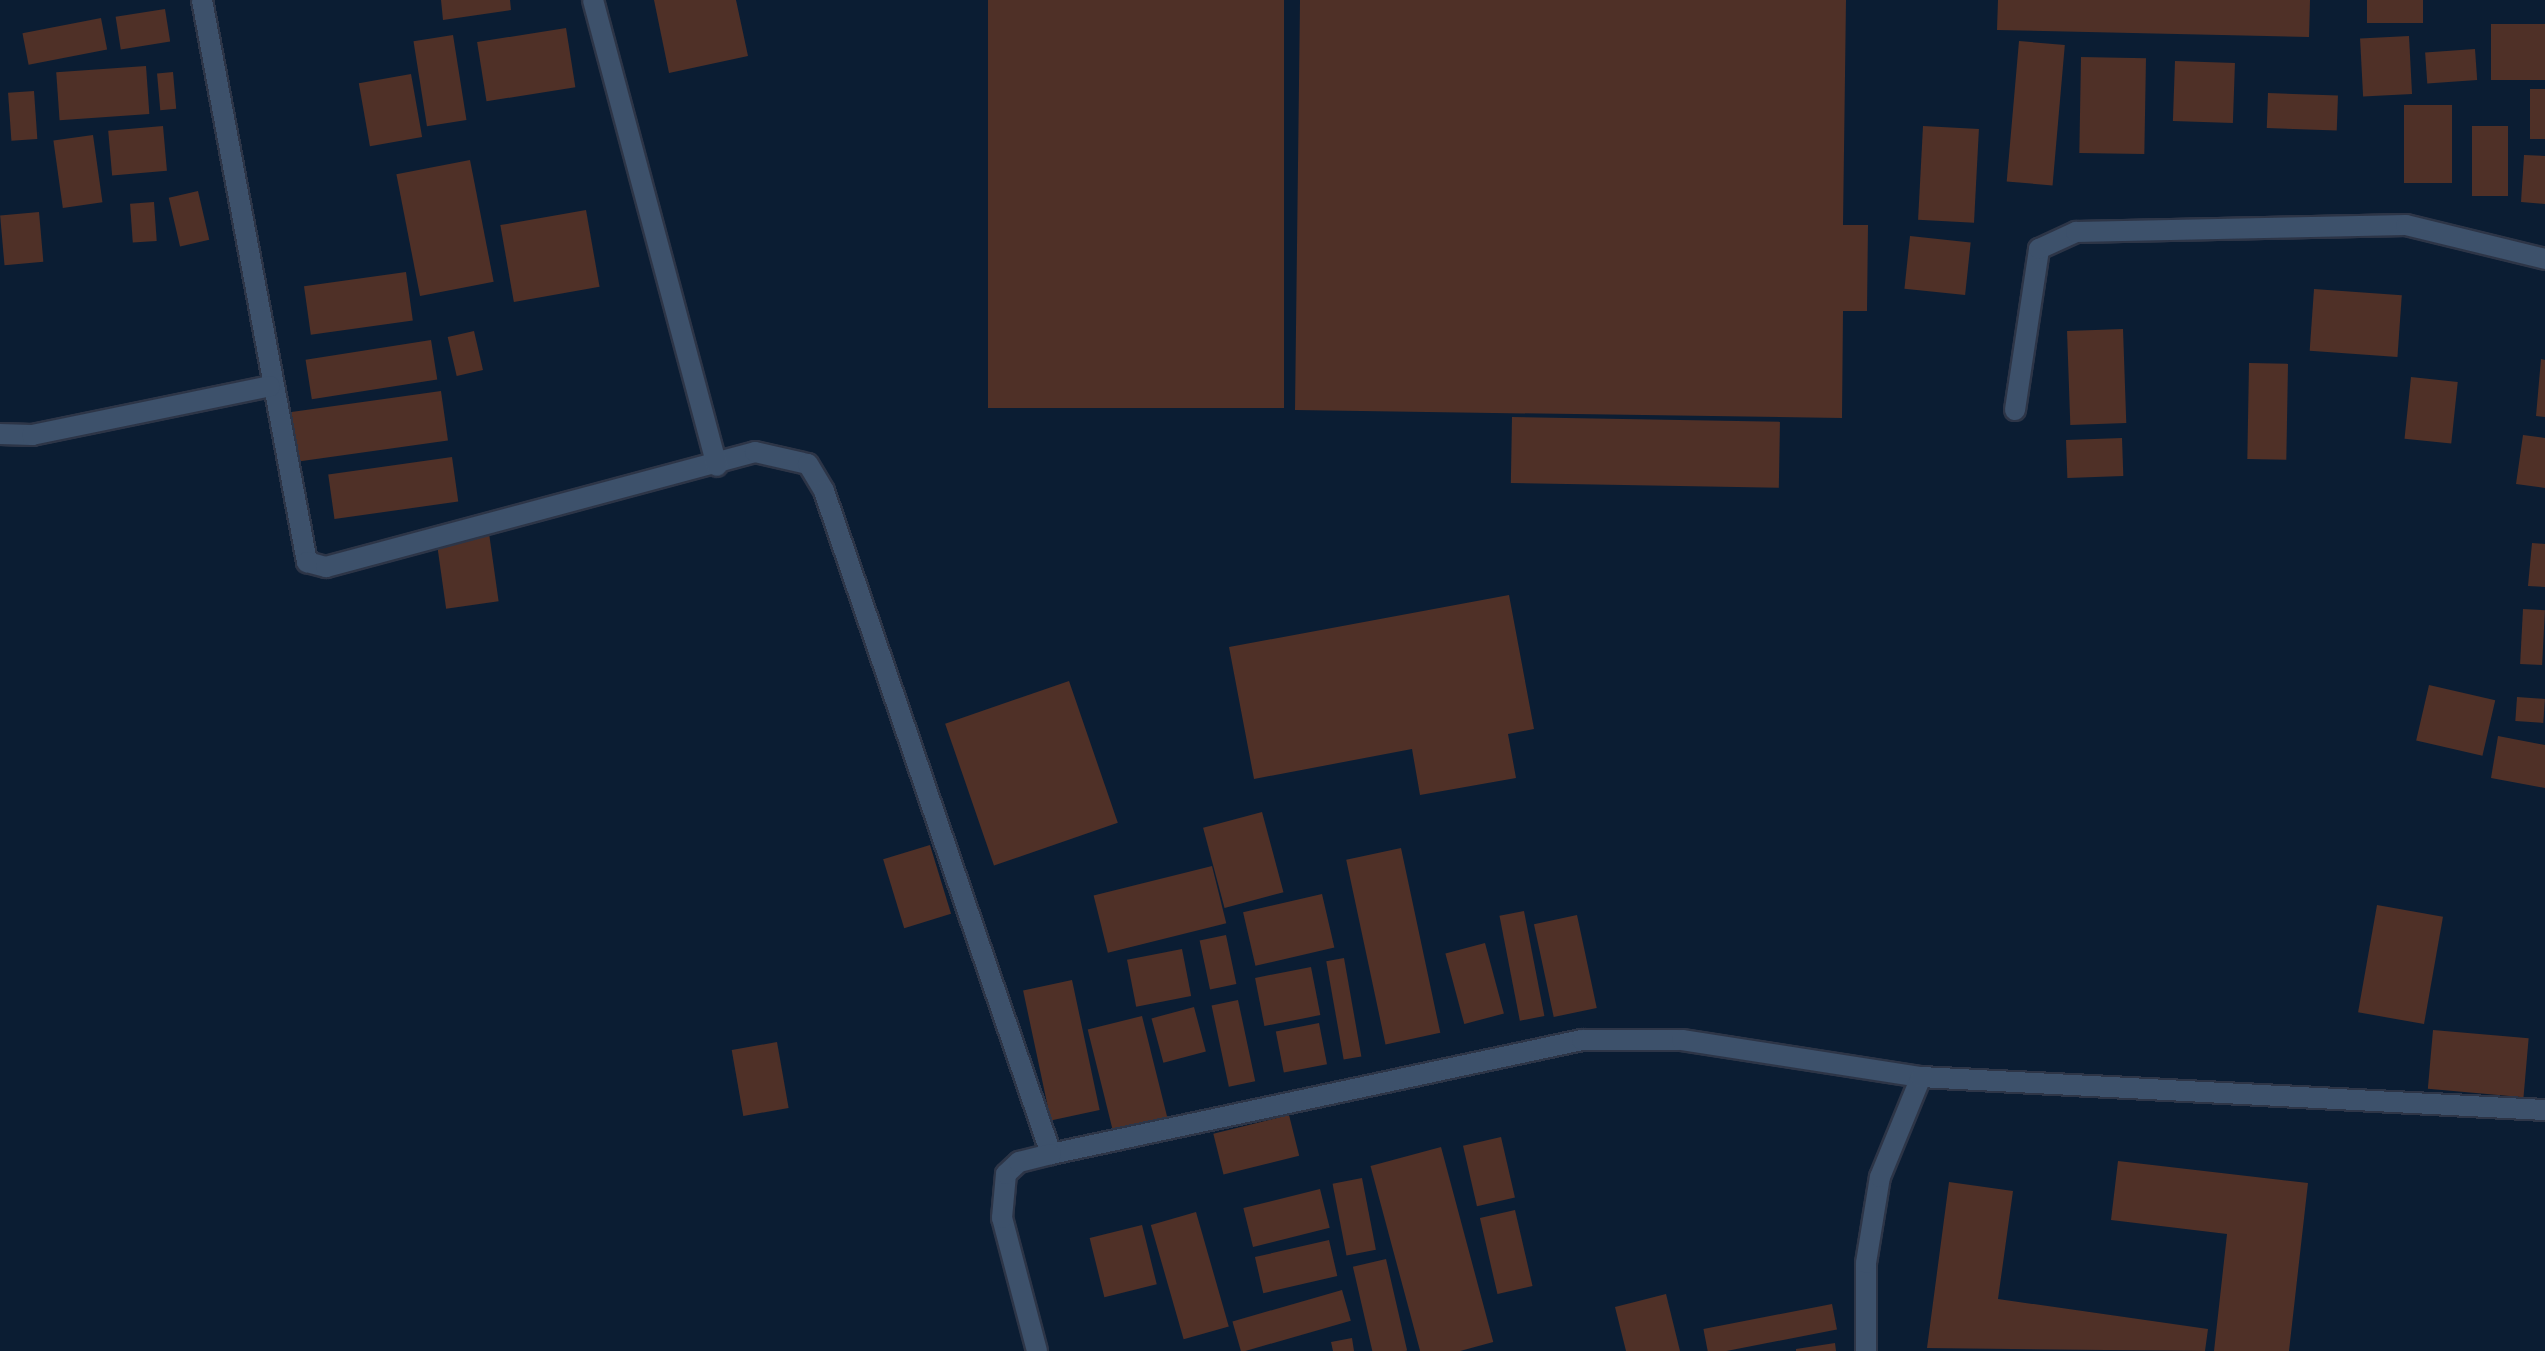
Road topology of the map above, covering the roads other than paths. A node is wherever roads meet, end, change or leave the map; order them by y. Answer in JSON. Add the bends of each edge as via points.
{"nodes":[{"id":1,"x":202,"y":0,"type":"edge"},
{"id":2,"x":593,"y":0,"type":"edge"},
{"id":3,"x":2545,"y":259,"type":"edge"},
{"id":4,"x":270,"y":386,"type":"junction"},
{"id":5,"x":2015,"y":410,"type":"dead end"},
{"id":6,"x":0,"y":434,"type":"edge"},
{"id":7,"x":717,"y":466,"type":"junction"},
{"id":8,"x":1921,"y":1077,"type":"junction"},
{"id":9,"x":2545,"y":1110,"type":"edge"},
{"id":10,"x":1051,"y":1154,"type":"junction"},
{"id":11,"x":1037,"y":1351,"type":"edge"},
{"id":12,"x":1866,"y":1351,"type":"edge"}],
"edges":[{"from":1,"to":4,"type":"street"},
{"from":2,"to":7,"type":"street"},
{"from":3,"to":5,"type":"street","via":[[2406,225],[2076,232],[2039,249]]},
{"from":4,"to":6,"type":"street","via":[[32,435]]},
{"from":4,"to":7,"type":"street","via":[[302,554],[315,566]]},
{"from":7,"to":10,"type":"street","via":[[755,452],[779,453],[808,464],[824,491]]},
{"from":8,"to":9,"type":"street"},
{"from":8,"to":10,"type":"street","via":[[1682,1040],[1582,1040]]},
{"from":8,"to":12,"type":"street","via":[[1880,1177],[1866,1263]]},
{"from":10,"to":11,"type":"street","via":[[1019,1162],[1006,1174],[1002,1218]]}]}
